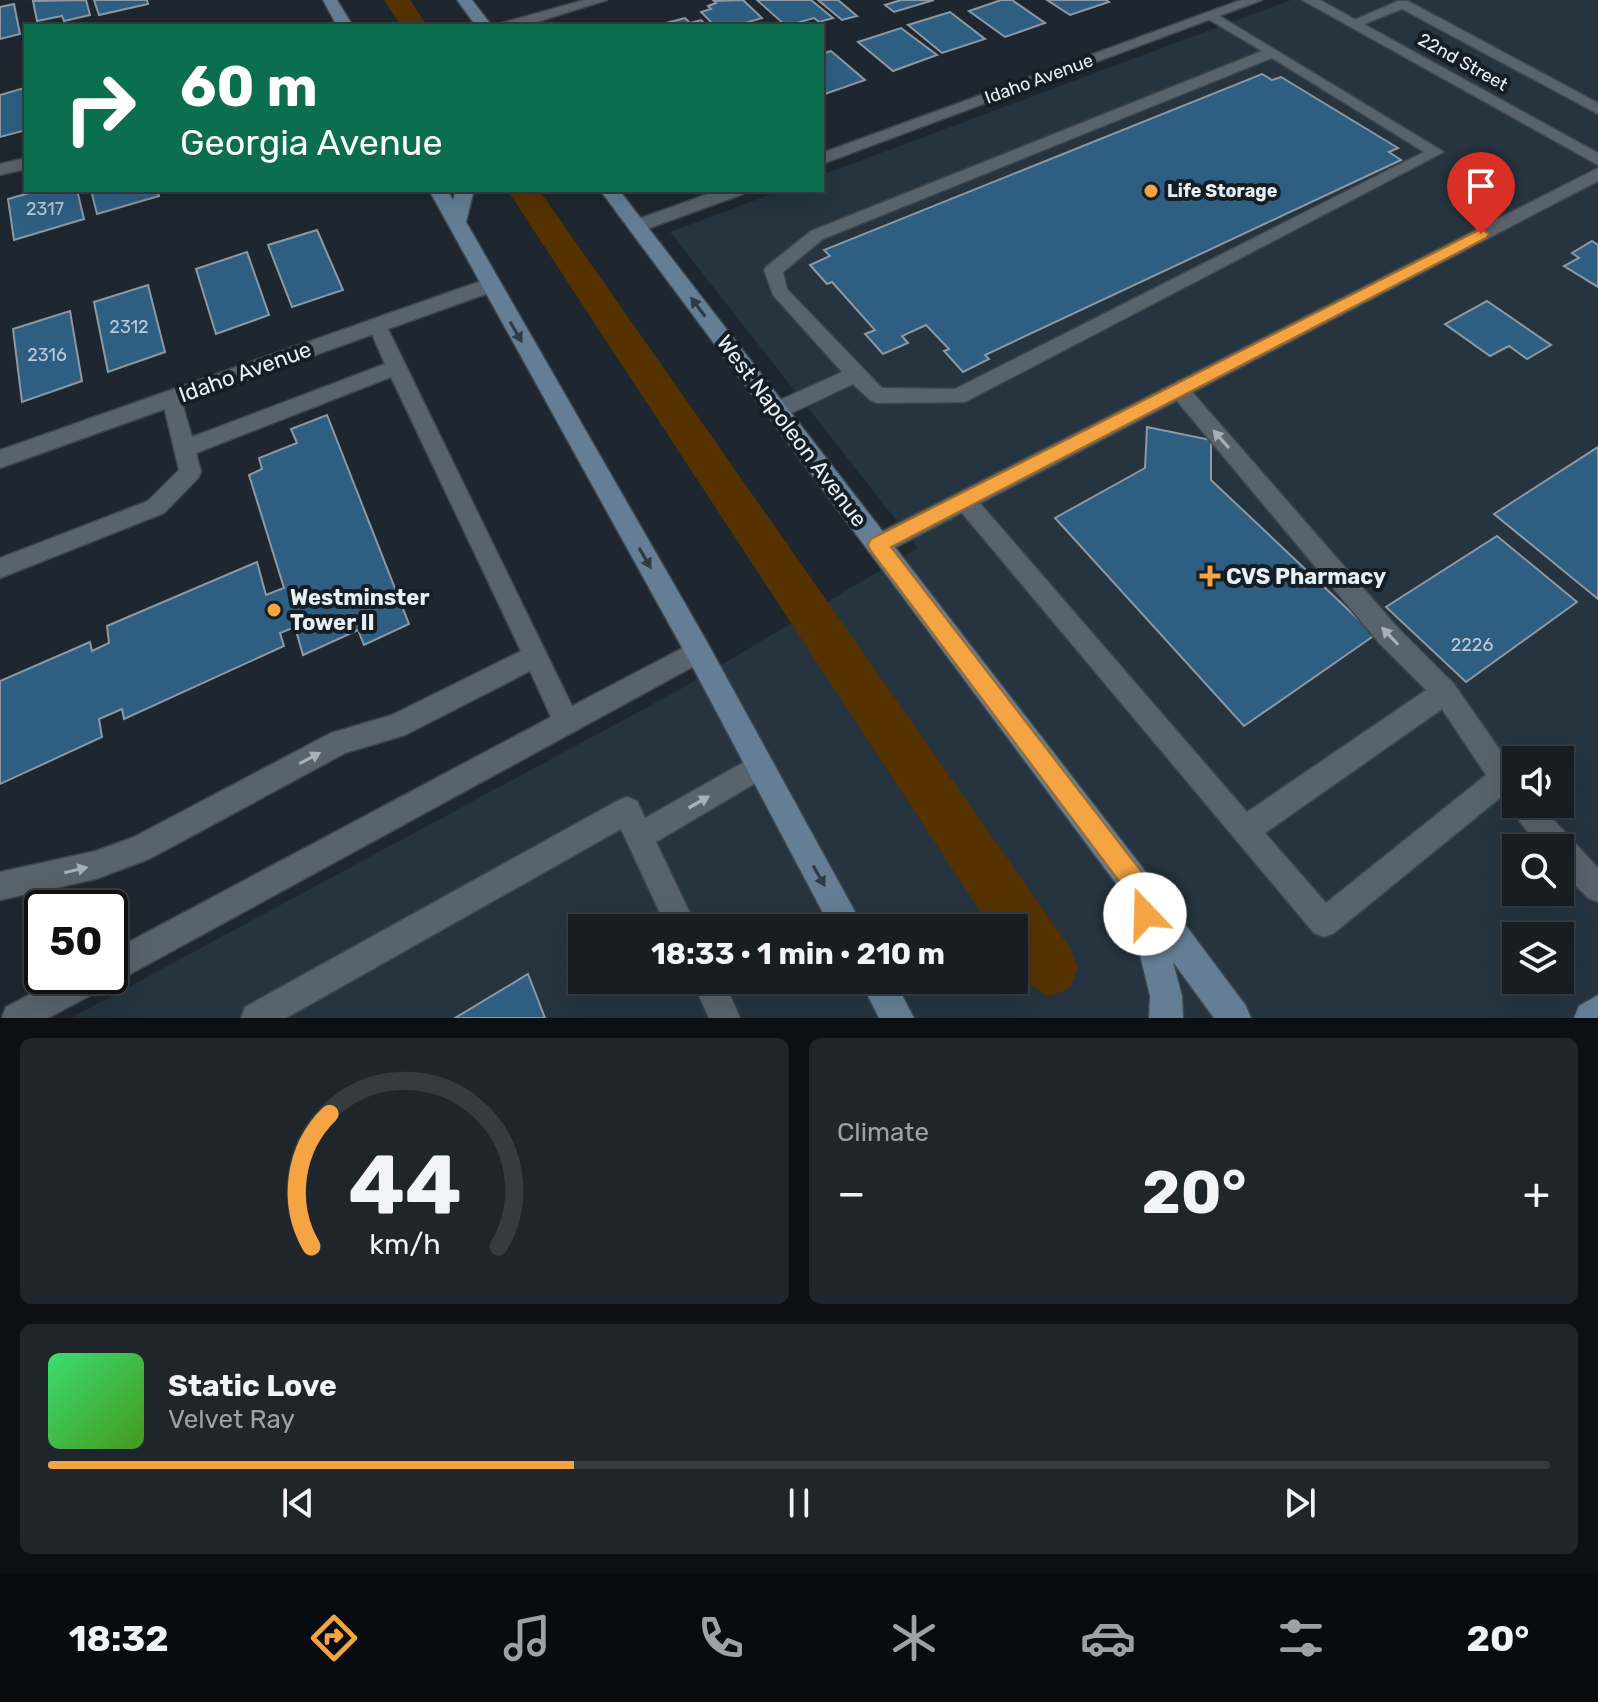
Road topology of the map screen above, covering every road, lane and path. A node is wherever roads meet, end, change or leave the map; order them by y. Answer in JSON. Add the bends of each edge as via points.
{"nodes":[{"id":1,"x":330,"y":0,"type":"edge"},
{"id":2,"x":464,"y":0,"type":"edge"},
{"id":3,"x":600,"y":0,"type":"edge"},
{"id":4,"x":1255,"y":0,"type":"edge"},
{"id":5,"x":1309,"y":0,"type":"edge"},
{"id":6,"x":1213,"y":16,"type":"junction"},
{"id":7,"x":344,"y":24,"type":"edge"},
{"id":8,"x":482,"y":24,"type":"edge"},
{"id":9,"x":514,"y":24,"type":"edge"},
{"id":10,"x":1352,"y":24,"type":"junction"},
{"id":11,"x":1273,"y":52,"type":"junction"},
{"id":12,"x":1598,"y":109,"type":"edge"},
{"id":13,"x":824,"y":158,"type":"edge"},
{"id":14,"x":1598,"y":160,"type":"edge"},
{"id":15,"x":24,"y":164,"type":"edge"},
{"id":16,"x":0,"y":170,"type":"edge"},
{"id":17,"x":1598,"y":174,"type":"edge"},
{"id":18,"x":439,"y":192,"type":"edge"},
{"id":19,"x":464,"y":192,"type":"edge"},
{"id":20,"x":608,"y":192,"type":"edge"},
{"id":21,"x":731,"y":192,"type":"edge"},
{"id":22,"x":456,"y":223,"type":"junction"},
{"id":23,"x":637,"y":226,"type":"junction"},
{"id":24,"x":490,"y":285,"type":"junction"},
{"id":25,"x":377,"y":325,"type":"junction"},
{"id":26,"x":396,"y":367,"type":"junction"},
{"id":27,"x":856,"y":374,"type":"junction"},
{"id":28,"x":1179,"y":390,"type":"junction"},
{"id":29,"x":172,"y":398,"type":"junction"},
{"id":30,"x":776,"y":411,"type":"junction"},
{"id":31,"x":184,"y":449,"type":"junction"},
{"id":32,"x":0,"y":459,"type":"edge"},
{"id":33,"x":965,"y":501,"type":"junction"},
{"id":34,"x":878,"y":545,"type":"junction"},
{"id":35,"x":0,"y":568,"type":"edge"},
{"id":36,"x":698,"y":651,"type":"junction"},
{"id":37,"x":536,"y":656,"type":"junction"},
{"id":38,"x":1445,"y":692,"type":"junction"},
{"id":39,"x":567,"y":722,"type":"junction"},
{"id":40,"x":760,"y":766,"type":"junction"},
{"id":41,"x":1502,"y":776,"type":"edge"},
{"id":42,"x":1502,"y":794,"type":"edge"},
{"id":43,"x":1533,"y":818,"type":"edge"},
{"id":44,"x":1245,"y":830,"type":"junction"},
{"id":45,"x":1546,"y":834,"type":"edge"},
{"id":46,"x":639,"y":837,"type":"junction"},
{"id":47,"x":1574,"y":864,"type":"edge"},
{"id":48,"x":0,"y":886,"type":"edge"},
{"id":49,"x":1138,"y":887,"type":"junction"},
{"id":50,"x":1598,"y":888,"type":"edge"},
{"id":51,"x":675,"y":914,"type":"edge"},
{"id":52,"x":840,"y":914,"type":"edge"},
{"id":53,"x":128,"y":958,"type":"edge"},
{"id":54,"x":62,"y":994,"type":"edge"},
{"id":55,"x":714,"y":994,"type":"edge"},
{"id":56,"x":884,"y":994,"type":"edge"},
{"id":57,"x":1598,"y":1012,"type":"edge"},
{"id":58,"x":897,"y":1017,"type":"edge"},
{"id":59,"x":17,"y":1018,"type":"edge"},
{"id":60,"x":256,"y":1018,"type":"edge"},
{"id":61,"x":725,"y":1018,"type":"edge"},
{"id":62,"x":1166,"y":1018,"type":"edge"},
{"id":63,"x":1234,"y":1018,"type":"edge"},
{"id":64,"x":1591,"y":1018,"type":"edge"}],
"edges":[{"from":1,"to":7,"type":"main road"},
{"from":2,"to":8,"type":"main road"},
{"from":3,"to":9,"type":"street"},
{"from":4,"to":6,"type":"street","name":"Idaho Avenue"},
{"from":5,"to":10,"type":"street","name":"22nd Street"},
{"from":6,"to":11,"type":"lane"},
{"from":6,"to":13,"type":"street","name":"Idaho Avenue"},
{"from":10,"to":12,"type":"lane","via":[[1403,4]]},
{"from":10,"to":14,"type":"street","name":"22nd Street"},
{"from":11,"to":27,"type":"lane","via":[[817,235],[773,270],[779,291]]},
{"from":11,"to":27,"type":"lane","via":[[1436,152],[958,397],[877,395]]},
{"from":15,"to":16,"type":"street"},
{"from":17,"to":28,"type":"street"},
{"from":18,"to":22,"type":"main road"},
{"from":19,"to":22,"type":"main road"},
{"from":20,"to":23,"type":"main road","name":"West Napoleon Avenue"},
{"from":21,"to":23,"type":"street"},
{"from":22,"to":24,"type":"main road"},
{"from":30,"to":23,"type":"main road","name":"West Napoleon Avenue","one_way":true},
{"from":24,"to":25,"type":"street","name":"Idaho Avenue"},
{"from":24,"to":36,"type":"main road","one_way":true},
{"from":25,"to":26,"type":"lane"},
{"from":25,"to":29,"type":"street","name":"Idaho Avenue"},
{"from":26,"to":31,"type":"lane"},
{"from":26,"to":37,"type":"lane"},
{"from":27,"to":30,"type":"lane"},
{"from":28,"to":33,"type":"street"},
{"from":38,"to":28,"type":"lane","one_way":true,"via":[[1389,636]]},
{"from":29,"to":31,"type":"lane"},
{"from":29,"to":32,"type":"street","name":"Idaho Avenue"},
{"from":30,"to":34,"type":"main road","name":"West Napoleon Avenue"},
{"from":31,"to":35,"type":"lane","via":[[190,472],[156,507]]},
{"from":33,"to":34,"type":"street"},
{"from":33,"to":44,"type":"lane"},
{"from":34,"to":49,"type":"main road","name":"West Napoleon Avenue"},
{"from":36,"to":39,"type":"lane"},
{"from":36,"to":40,"type":"main road"},
{"from":37,"to":39,"type":"lane"},
{"from":48,"to":37,"type":"lane","one_way":true,"via":[[96,865],[141,848],[340,742],[396,726]]},
{"from":38,"to":41,"type":"lane"},
{"from":38,"to":44,"type":"lane"},
{"from":39,"to":53,"type":"lane"},
{"from":46,"to":40,"type":"lane","one_way":true},
{"from":40,"to":52,"type":"main road","one_way":true},
{"from":42,"to":44,"type":"lane","via":[[1324,923]]},
{"from":43,"to":45,"type":"lane"},
{"from":46,"to":51,"type":"lane"},
{"from":46,"to":60,"type":"lane","via":[[627,811]]},
{"from":47,"to":50,"type":"lane"},
{"from":49,"to":62,"type":"main road","via":[[1166,996]]},
{"from":49,"to":63,"type":"main road","name":"West Napoleon Avenue"},
{"from":54,"to":59,"type":"lane"},
{"from":55,"to":61,"type":"lane"},
{"from":56,"to":58,"type":"main road"},
{"from":57,"to":64,"type":"main road"}]}
